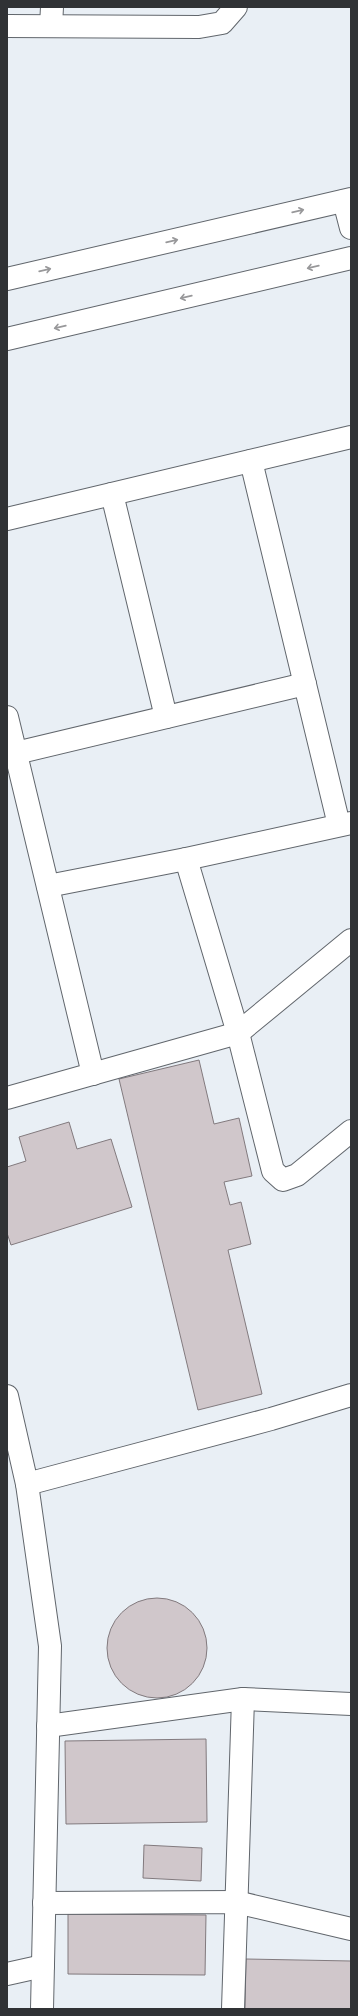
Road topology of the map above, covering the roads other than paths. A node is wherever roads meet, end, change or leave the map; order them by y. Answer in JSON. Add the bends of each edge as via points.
{"nodes":[{"id":1,"x":236,"y":7,"type":"edge"},
{"id":2,"x":51,"y":17,"type":"edge"},
{"id":3,"x":7,"y":26,"type":"edge"},
{"id":4,"x":348,"y":200,"type":"edge"},
{"id":5,"x":351,"y":228,"type":"edge"},
{"id":6,"x":351,"y":258,"type":"edge"},
{"id":7,"x":7,"y":278,"type":"edge"},
{"id":8,"x":7,"y":339,"type":"edge"},
{"id":9,"x":351,"y":437,"type":"edge"},
{"id":10,"x":251,"y":461,"type":"junction"},
{"id":11,"x":112,"y":494,"type":"junction"},
{"id":12,"x":7,"y":519,"type":"edge"},
{"id":13,"x":305,"y":684,"type":"junction"},
{"id":14,"x":7,"y":717,"type":"edge"},
{"id":15,"x":166,"y":717,"type":"junction"},
{"id":16,"x":16,"y":753,"type":"junction"},
{"id":17,"x":345,"y":824,"type":"edge"},
{"id":18,"x":186,"y":859,"type":"junction"},
{"id":19,"x":48,"y":886,"type":"junction"},
{"id":20,"x":351,"y":940,"type":"edge"},
{"id":21,"x":238,"y":1033,"type":"junction"},
{"id":22,"x":93,"y":1074,"type":"junction"},
{"id":23,"x":7,"y":1098,"type":"edge"},
{"id":24,"x":351,"y":1131,"type":"edge"},
{"id":25,"x":351,"y":1395,"type":"edge"},
{"id":26,"x":7,"y":1396,"type":"edge"},
{"id":27,"x":27,"y":1484,"type":"junction"},
{"id":28,"x":243,"y":1699,"type":"junction"},
{"id":29,"x":351,"y":1704,"type":"edge"},
{"id":30,"x":48,"y":1726,"type":"junction"},
{"id":31,"x":236,"y":1902,"type":"junction"},
{"id":32,"x":44,"y":1903,"type":"junction"},
{"id":33,"x":351,"y":1929,"type":"edge"},
{"id":34,"x":43,"y":1966,"type":"junction"},
{"id":35,"x":7,"y":1974,"type":"edge"},
{"id":36,"x":42,"y":2009,"type":"edge"},
{"id":37,"x":233,"y":2009,"type":"edge"}],
"edges":[{"from":1,"to":2,"type":"street","via":[[222,22],[199,27]]},
{"from":2,"to":3,"type":"street"},
{"from":4,"to":5,"type":"street"},
{"from":7,"to":4,"type":"street","one_way":true},
{"from":6,"to":8,"type":"street","one_way":true},
{"from":9,"to":10,"type":"street"},
{"from":10,"to":11,"type":"street"},
{"from":10,"to":13,"type":"street"},
{"from":11,"to":12,"type":"street"},
{"from":11,"to":15,"type":"street"},
{"from":13,"to":15,"type":"street"},
{"from":13,"to":17,"type":"street"},
{"from":14,"to":16,"type":"street"},
{"from":15,"to":16,"type":"street"},
{"from":16,"to":19,"type":"street"},
{"from":17,"to":18,"type":"street"},
{"from":18,"to":19,"type":"street"},
{"from":18,"to":21,"type":"street"},
{"from":19,"to":22,"type":"street"},
{"from":20,"to":21,"type":"street"},
{"from":21,"to":22,"type":"street"},
{"from":21,"to":24,"type":"street","via":[[273,1171],[283,1180],[296,1175]]},
{"from":22,"to":23,"type":"street"},
{"from":25,"to":27,"type":"street"},
{"from":26,"to":27,"type":"street"},
{"from":27,"to":30,"type":"street","via":[[50,1646]]},
{"from":28,"to":29,"type":"street"},
{"from":28,"to":30,"type":"street"},
{"from":28,"to":31,"type":"street"},
{"from":30,"to":32,"type":"street"},
{"from":31,"to":32,"type":"street"},
{"from":31,"to":33,"type":"street"},
{"from":31,"to":37,"type":"street"},
{"from":32,"to":34,"type":"street"},
{"from":34,"to":35,"type":"street"},
{"from":34,"to":36,"type":"street"}]}
